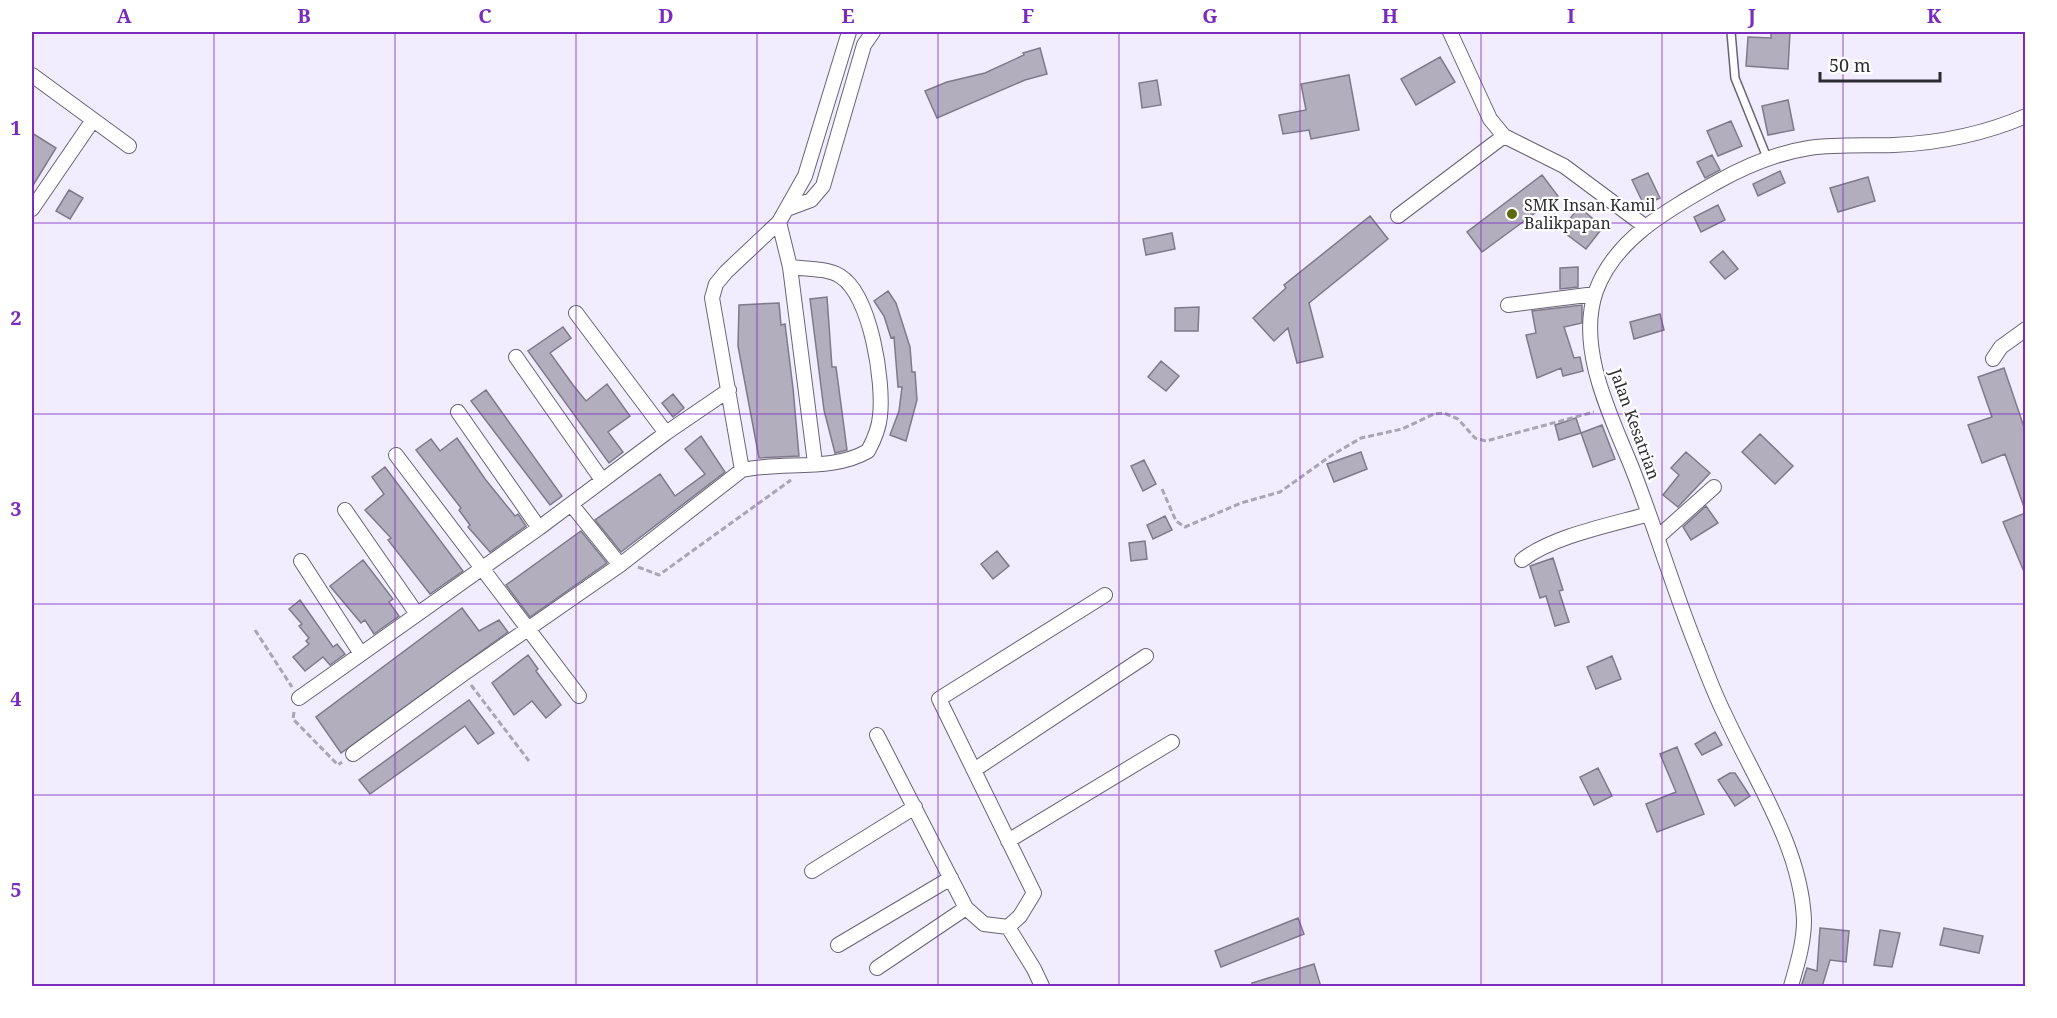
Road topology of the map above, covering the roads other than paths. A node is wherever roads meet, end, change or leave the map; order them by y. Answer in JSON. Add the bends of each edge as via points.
{"nodes":[{"id":1,"x":849,"y":32,"type":"edge"},
{"id":2,"x":873,"y":32,"type":"edge"},
{"id":3,"x":1450,"y":32,"type":"edge"},
{"id":4,"x":1731,"y":32,"type":"edge"},
{"id":5,"x":32,"y":75,"type":"edge"},
{"id":6,"x":2025,"y":116,"type":"edge"},
{"id":7,"x":93,"y":120,"type":"junction"},
{"id":8,"x":1504,"y":136,"type":"junction"},
{"id":9,"x":129,"y":146,"type":"dead end"},
{"id":10,"x":1768,"y":160,"type":"junction"},
{"id":11,"x":32,"y":209,"type":"edge"},
{"id":12,"x":787,"y":209,"type":"junction"},
{"id":13,"x":1398,"y":216,"type":"dead end"},
{"id":14,"x":779,"y":222,"type":"junction"},
{"id":15,"x":1646,"y":227,"type":"junction"},
{"id":16,"x":790,"y":267,"type":"junction"},
{"id":17,"x":1595,"y":294,"type":"junction"},
{"id":18,"x":1508,"y":305,"type":"dead end"},
{"id":19,"x":576,"y":313,"type":"dead end"},
{"id":20,"x":2025,"y":329,"type":"edge"},
{"id":21,"x":516,"y":357,"type":"dead end"},
{"id":22,"x":1993,"y":359,"type":"dead end"},
{"id":23,"x":729,"y":390,"type":"junction"},
{"id":24,"x":458,"y":412,"type":"dead end"},
{"id":25,"x":666,"y":433,"type":"junction"},
{"id":26,"x":396,"y":455,"type":"dead end"},
{"id":27,"x":815,"y":463,"type":"junction"},
{"id":28,"x":742,"y":470,"type":"junction"},
{"id":29,"x":602,"y":480,"type":"junction"},
{"id":30,"x":1714,"y":487,"type":"dead end"},
{"id":31,"x":571,"y":504,"type":"junction"},
{"id":32,"x":345,"y":510,"type":"dead end"},
{"id":33,"x":1649,"y":514,"type":"junction"},
{"id":34,"x":539,"y":528,"type":"junction"},
{"id":35,"x":1659,"y":536,"type":"junction"},
{"id":36,"x":1522,"y":560,"type":"dead end"},
{"id":37,"x":302,"y":561,"type":"dead end"},
{"id":38,"x":622,"y":563,"type":"junction"},
{"id":39,"x":482,"y":568,"type":"junction"},
{"id":40,"x":1105,"y":595,"type":"dead end"},
{"id":41,"x":417,"y":614,"type":"junction"},
{"id":42,"x":528,"y":629,"type":"junction"},
{"id":43,"x":361,"y":654,"type":"junction"},
{"id":44,"x":1146,"y":656,"type":"dead end"},
{"id":45,"x":579,"y":696,"type":"dead end"},
{"id":46,"x":299,"y":698,"type":"road end"},
{"id":47,"x":877,"y":735,"type":"dead end"},
{"id":48,"x":1172,"y":742,"type":"dead end"},
{"id":49,"x":353,"y":754,"type":"road end"},
{"id":50,"x":974,"y":770,"type":"junction"},
{"id":51,"x":915,"y":807,"type":"junction"},
{"id":52,"x":1008,"y":841,"type":"junction"},
{"id":53,"x":812,"y":871,"type":"dead end"},
{"id":54,"x":951,"y":878,"type":"junction"},
{"id":55,"x":966,"y":908,"type":"junction"},
{"id":56,"x":1008,"y":927,"type":"junction"},
{"id":57,"x":838,"y":945,"type":"dead end"},
{"id":58,"x":877,"y":968,"type":"dead end"},
{"id":59,"x":1042,"y":987,"type":"edge"},
{"id":60,"x":1791,"y":987,"type":"edge"}],
"edges":[{"from":1,"to":12,"type":"street","via":[[805,176]]},
{"from":2,"to":12,"type":"street","via":[[864,45],[823,186],[811,200]]},
{"from":3,"to":8,"type":"street","via":[[1490,119]]},
{"from":4,"to":10,"type":"lane","via":[[1735,78]]},
{"from":5,"to":7,"type":"street"},
{"from":6,"to":10,"type":"street","name":"Jalan Kesatrian","via":[[1969,135],[1896,145],[1808,148]]},
{"from":7,"to":9,"type":"street"},
{"from":7,"to":11,"type":"street"},
{"from":8,"to":13,"type":"street"},
{"from":8,"to":15,"type":"street","via":[[1564,166]]},
{"from":10,"to":15,"type":"street","name":"Jalan Kesatrian","via":[[1719,180]]},
{"from":12,"to":14,"type":"street"},
{"from":14,"to":16,"type":"street"},
{"from":14,"to":23,"type":"street","via":[[716,284],[712,298]]},
{"from":15,"to":17,"type":"street","name":"Jalan Kesatrian","via":[[1621,251],[1602,276]]},
{"from":16,"to":27,"type":"street"},
{"from":16,"to":27,"type":"street","via":[[831,272],[848,284],[863,308],[880,378],[880,416],[868,451],[840,462]]},
{"from":17,"to":18,"type":"street"},
{"from":17,"to":33,"type":"street","name":"Jalan Kesatrian","via":[[1591,315],[1593,351],[1608,409]]},
{"from":19,"to":25,"type":"street"},
{"from":20,"to":22,"type":"street","via":[[2001,347]]},
{"from":21,"to":29,"type":"street"},
{"from":23,"to":25,"type":"street"},
{"from":23,"to":28,"type":"street"},
{"from":24,"to":34,"type":"street"},
{"from":25,"to":29,"type":"street"},
{"from":26,"to":39,"type":"street"},
{"from":27,"to":28,"type":"street"},
{"from":28,"to":38,"type":"street"},
{"from":29,"to":31,"type":"street"},
{"from":30,"to":35,"type":"street"},
{"from":31,"to":34,"type":"street"},
{"from":31,"to":38,"type":"street"},
{"from":32,"to":41,"type":"street"},
{"from":33,"to":35,"type":"street","name":"Jalan Kesatrian"},
{"from":33,"to":36,"type":"street","via":[[1569,538]]},
{"from":34,"to":39,"type":"street"},
{"from":35,"to":60,"type":"street","name":"Jalan Kesatrian","via":[[1697,648],[1790,856],[1804,920]]},
{"from":37,"to":43,"type":"street"},
{"from":38,"to":42,"type":"street"},
{"from":39,"to":41,"type":"street"},
{"from":39,"to":42,"type":"street"},
{"from":40,"to":50,"type":"street","via":[[939,699]]},
{"from":41,"to":43,"type":"street"},
{"from":42,"to":45,"type":"street"},
{"from":42,"to":49,"type":"street"},
{"from":43,"to":46,"type":"street"},
{"from":44,"to":50,"type":"street"},
{"from":47,"to":51,"type":"street"},
{"from":48,"to":52,"type":"street"},
{"from":50,"to":52,"type":"street"},
{"from":51,"to":53,"type":"street"},
{"from":51,"to":54,"type":"street"},
{"from":52,"to":56,"type":"street","via":[[1034,893]]},
{"from":54,"to":55,"type":"street"},
{"from":54,"to":57,"type":"street"},
{"from":55,"to":56,"type":"street","via":[[984,924]]},
{"from":55,"to":58,"type":"street"},
{"from":56,"to":59,"type":"street"}]}
